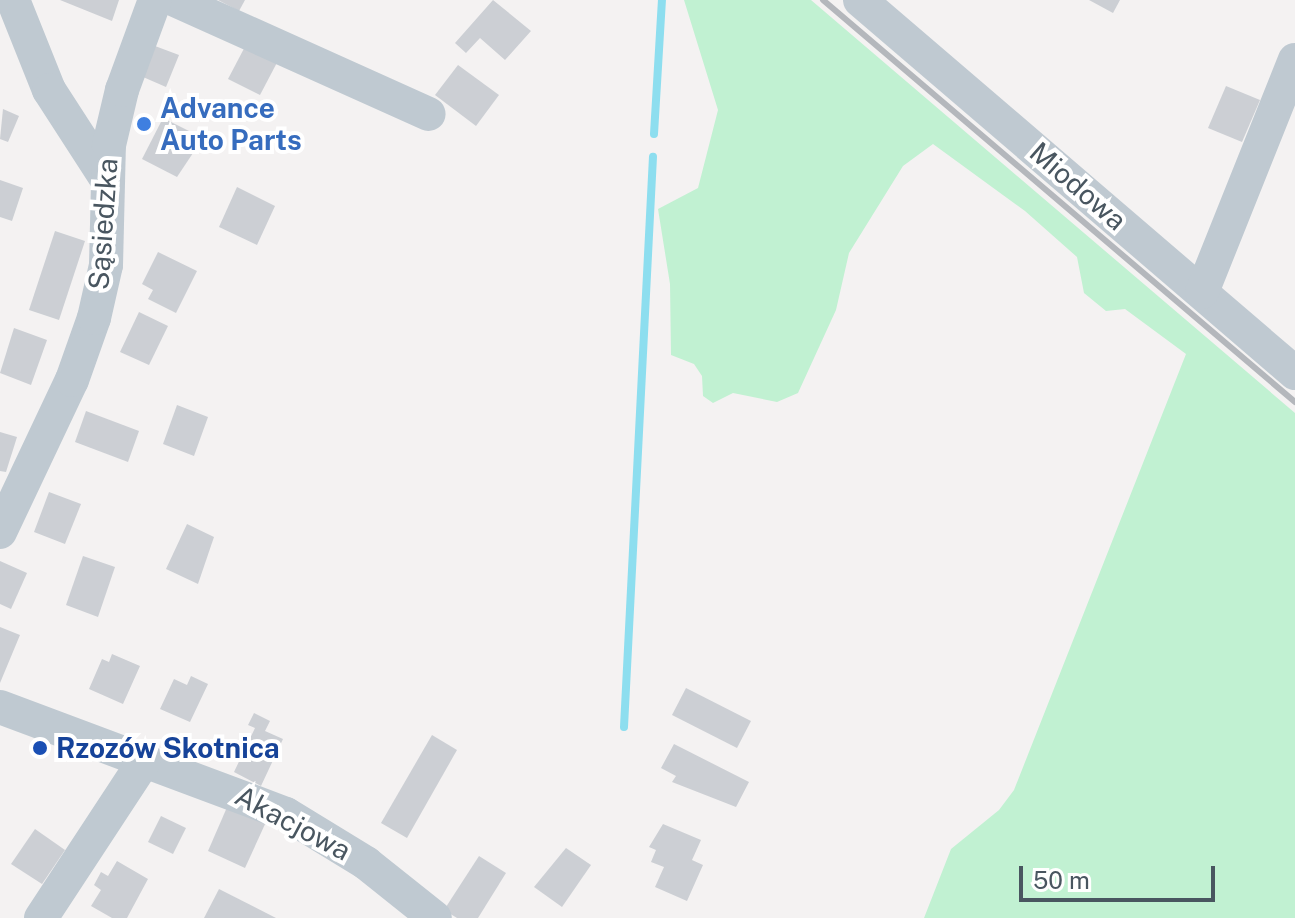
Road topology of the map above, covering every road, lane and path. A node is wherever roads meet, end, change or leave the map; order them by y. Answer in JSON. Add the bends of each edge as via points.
{"nodes":[{"id":1,"x":13,"y":0,"type":"edge"},
{"id":2,"x":155,"y":0,"type":"edge"},
{"id":3,"x":175,"y":0,"type":"edge"},
{"id":4,"x":860,"y":0,"type":"edge"},
{"id":5,"x":1295,"y":60,"type":"edge"},
{"id":6,"x":429,"y":114,"type":"dead end"},
{"id":7,"x":106,"y":178,"type":"junction"},
{"id":8,"x":1202,"y":292,"type":"junction"},
{"id":9,"x":1295,"y":373,"type":"edge"},
{"id":10,"x":0,"y":532,"type":"edge"},
{"id":11,"x":0,"y":707,"type":"edge"},
{"id":12,"x":143,"y":763,"type":"junction"},
{"id":13,"x":41,"y":918,"type":"edge"},
{"id":14,"x":435,"y":918,"type":"edge"}],
"edges":[{"from":1,"to":7,"type":"street","via":[[49,90]]},
{"from":2,"to":7,"type":"street","name":"Sąsiedzka","via":[[122,90]]},
{"from":3,"to":6,"type":"street"},
{"from":4,"to":8,"type":"street","name":"Miodowa"},
{"from":5,"to":8,"type":"street"},
{"from":7,"to":10,"type":"street","name":"Sąsiedzka","via":[[106,265],[94,318],[72,380]]},
{"from":8,"to":9,"type":"street","name":"Miodowa"},
{"from":11,"to":12,"type":"street","name":"Akacjowa"},
{"from":12,"to":13,"type":"street"},
{"from":12,"to":14,"type":"street","name":"Akacjowa","via":[[212,782],[286,814],[354,854]]}]}
